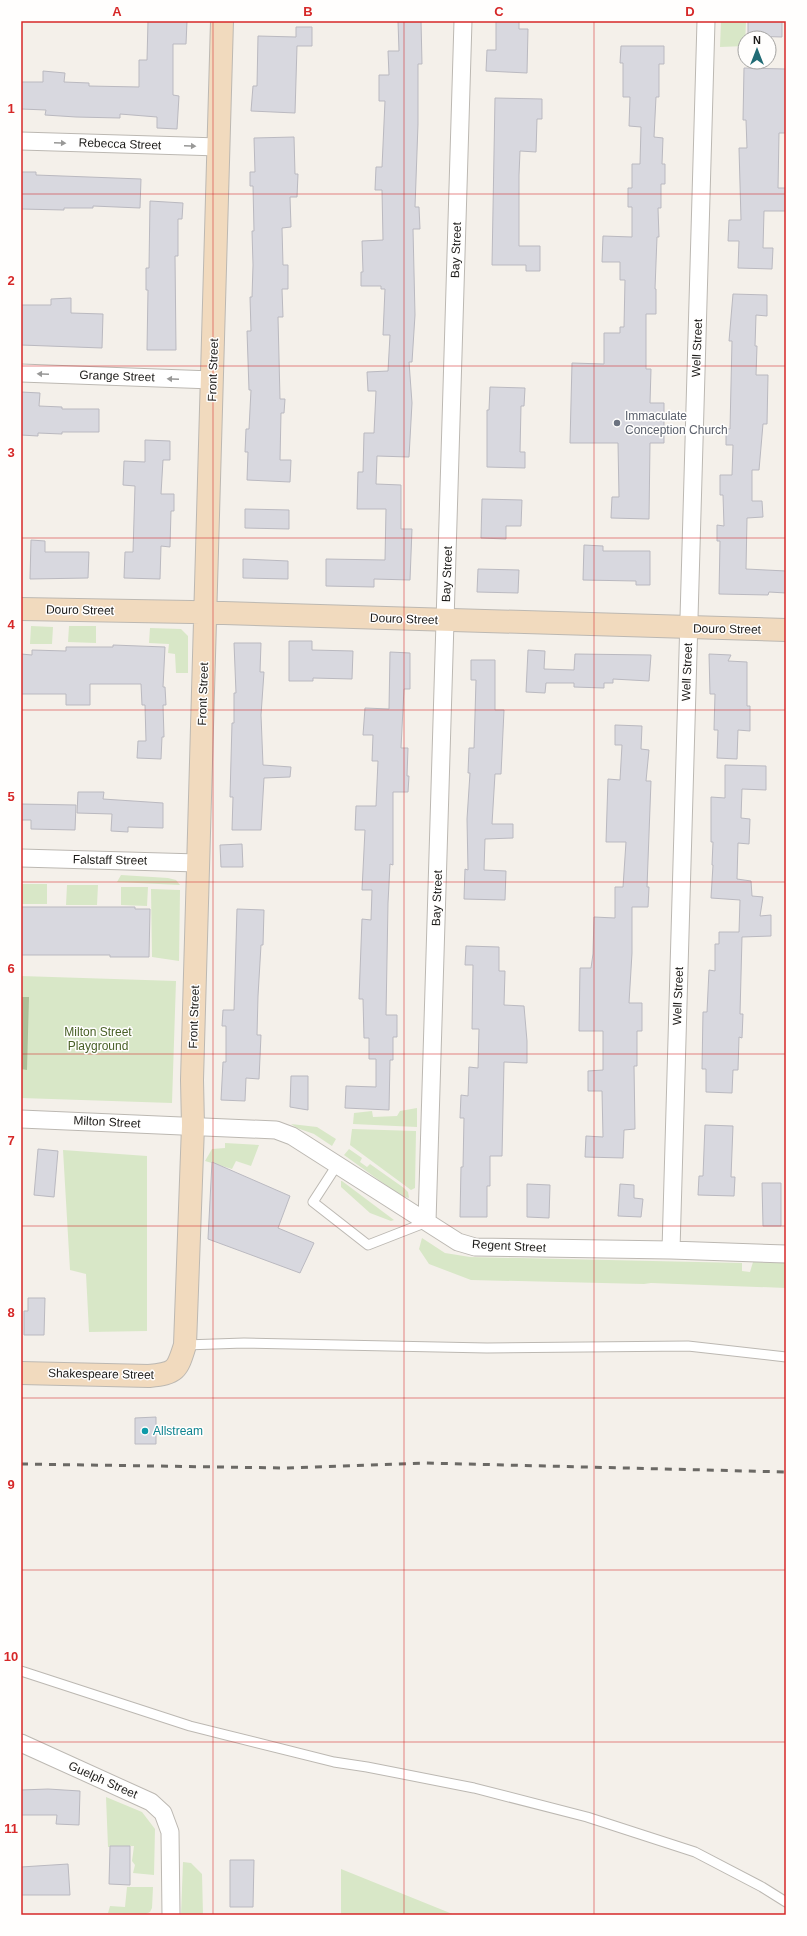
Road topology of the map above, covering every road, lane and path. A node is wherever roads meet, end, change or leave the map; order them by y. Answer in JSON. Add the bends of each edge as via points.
{"nodes":[{"id":1,"x":222,"y":21,"type":"edge"},
{"id":2,"x":463,"y":21,"type":"edge"},
{"id":3,"x":706,"y":21,"type":"edge"},
{"id":4,"x":21,"y":141,"type":"edge"},
{"id":5,"x":219,"y":147,"type":"junction"},
{"id":6,"x":21,"y":373,"type":"edge"},
{"id":7,"x":212,"y":380,"type":"junction"},
{"id":8,"x":21,"y":609,"type":"edge"},
{"id":9,"x":206,"y":613,"type":"junction"},
{"id":10,"x":445,"y":620,"type":"junction"},
{"id":11,"x":689,"y":628,"type":"junction"},
{"id":12,"x":786,"y":630,"type":"edge"},
{"id":13,"x":21,"y":858,"type":"edge"},
{"id":14,"x":198,"y":863,"type":"junction"},
{"id":15,"x":21,"y":1119,"type":"edge"},
{"id":16,"x":192,"y":1126,"type":"junction"},
{"id":17,"x":337,"y":1165,"type":"junction"},
{"id":18,"x":427,"y":1222,"type":"junction"},
{"id":19,"x":671,"y":1250,"type":"junction"},
{"id":20,"x":786,"y":1254,"type":"edge"},
{"id":21,"x":182,"y":1355,"type":"junction"},
{"id":22,"x":786,"y":1357,"type":"edge"},
{"id":23,"x":21,"y":1373,"type":"edge"},
{"id":24,"x":21,"y":1671,"type":"edge"},
{"id":25,"x":21,"y":1743,"type":"edge"},
{"id":26,"x":786,"y":1902,"type":"edge"},
{"id":27,"x":171,"y":1915,"type":"edge"}],
"edges":[{"from":1,"to":5,"type":"street","name":"Front Street"},
{"from":2,"to":10,"type":"street","name":"Bay Street"},
{"from":3,"to":11,"type":"street","name":"Well Street"},
{"from":4,"to":5,"type":"street","name":"Rebecca Street","one_way":true},
{"from":5,"to":7,"type":"street","name":"Front Street"},
{"from":7,"to":6,"type":"street","name":"Grange Street","one_way":true},
{"from":7,"to":9,"type":"street","name":"Front Street"},
{"from":8,"to":9,"type":"street","name":"Douro Street"},
{"from":9,"to":10,"type":"street","name":"Douro Street"},
{"from":9,"to":14,"type":"street","name":"Front Street"},
{"from":10,"to":11,"type":"street","name":"Douro Street"},
{"from":10,"to":18,"type":"street","name":"Bay Street"},
{"from":11,"to":12,"type":"street","name":"Douro Street"},
{"from":11,"to":19,"type":"street","name":"Well Street"},
{"from":13,"to":14,"type":"street","name":"Falstaff Street"},
{"from":14,"to":16,"type":"street","name":"Front Street"},
{"from":15,"to":16,"type":"street","name":"Milton Street"},
{"from":16,"to":17,"type":"street","name":"Regent Street","via":[[276,1130],[292,1136]]},
{"from":16,"to":21,"type":"street","name":"Front Street"},
{"from":17,"to":18,"type":"street","name":"Regent Street"},
{"from":17,"to":18,"type":"lane","via":[[313,1202],[368,1245]]},
{"from":18,"to":19,"type":"street","name":"Regent Street","via":[[458,1242],[475,1247]]},
{"from":19,"to":20,"type":"street","name":"Regent Street"},
{"from":21,"to":22,"type":"lane","via":[[244,1343],[487,1348],[688,1346]]},
{"from":21,"to":23,"type":"street","name":"Shakespeare Street","via":[[168,1374],[149,1376]]},
{"from":24,"to":26,"type":"lane","via":[[190,1726],[334,1762],[367,1766],[474,1788],[587,1817],[695,1852]]},
{"from":25,"to":27,"type":"street","name":"Guelph Street","via":[[151,1802],[163,1813],[170,1832]]}]}
